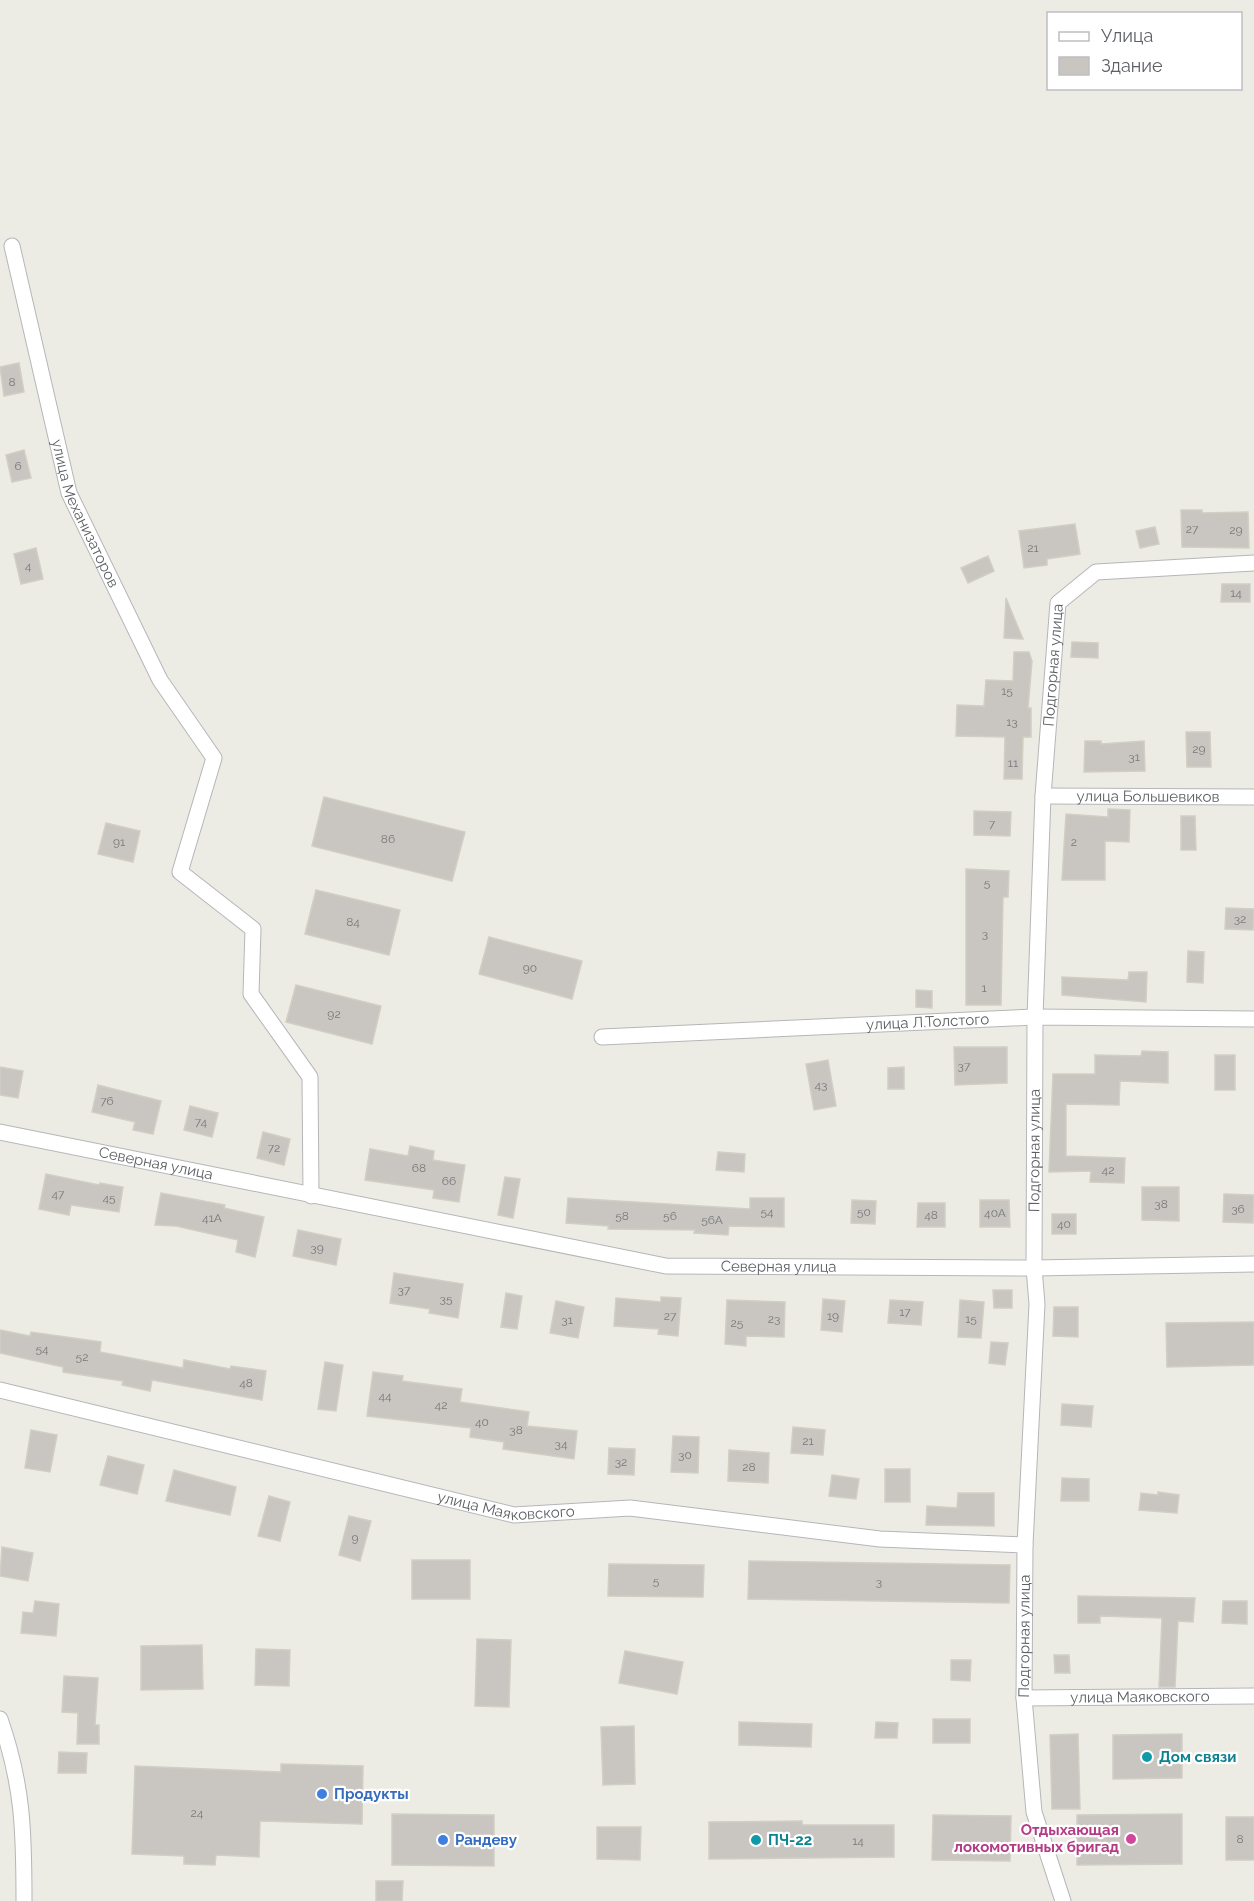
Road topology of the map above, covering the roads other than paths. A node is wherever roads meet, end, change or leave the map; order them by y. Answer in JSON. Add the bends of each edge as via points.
{"nodes":[{"id":1,"x":12,"y":246,"type":"dead end"},
{"id":2,"x":1254,"y":563,"type":"edge"},
{"id":3,"x":1043,"y":796,"type":"junction"},
{"id":4,"x":1254,"y":797,"type":"edge"},
{"id":5,"x":1035,"y":1017,"type":"junction"},
{"id":6,"x":1254,"y":1019,"type":"edge"},
{"id":7,"x":602,"y":1037,"type":"dead end"},
{"id":8,"x":0,"y":1132,"type":"edge"},
{"id":9,"x":311,"y":1196,"type":"junction"},
{"id":10,"x":1254,"y":1264,"type":"edge"},
{"id":11,"x":1034,"y":1268,"type":"junction"},
{"id":12,"x":0,"y":1390,"type":"edge"},
{"id":13,"x":1025,"y":1545,"type":"junction"},
{"id":14,"x":1254,"y":1696,"type":"edge"},
{"id":15,"x":1024,"y":1698,"type":"junction"},
{"id":16,"x":0,"y":1719,"type":"edge"},
{"id":17,"x":24,"y":1901,"type":"edge"},
{"id":18,"x":1063,"y":1901,"type":"edge"}],
"edges":[{"from":1,"to":9,"type":"street","name":"улица Механизаторов","via":[[69,493],[160,680],[214,758],[180,872],[253,929],[252,993],[310,1077]]},
{"from":2,"to":3,"type":"street","name":"Подгорная улица","via":[[1096,572],[1058,603]]},
{"from":3,"to":4,"type":"street","name":"улица Большевиков"},
{"from":3,"to":5,"type":"street","name":"Подгорная улица"},
{"from":5,"to":6,"type":"street","name":"улица Л.Толстого"},
{"from":5,"to":7,"type":"street","name":"улица Л.Толстого"},
{"from":5,"to":11,"type":"street","name":"Подгорная улица"},
{"from":8,"to":9,"type":"street","name":"Северная улица"},
{"from":9,"to":11,"type":"street","name":"Северная улица","via":[[666,1266]]},
{"from":10,"to":11,"type":"street","name":"Северная улица"},
{"from":11,"to":13,"type":"street","name":"Подгорная улица","via":[[1037,1304]]},
{"from":12,"to":13,"type":"street","name":"улица Маяковского","via":[[514,1515],[630,1508],[880,1539]]},
{"from":13,"to":15,"type":"street","name":"Подгорная улица"},
{"from":14,"to":15,"type":"street","name":"улица Маяковского"},
{"from":15,"to":18,"type":"street","name":"Подгорная улица","via":[[1034,1812]]},
{"from":16,"to":17,"type":"street","via":[[14,1758],[24,1820]]}]}
